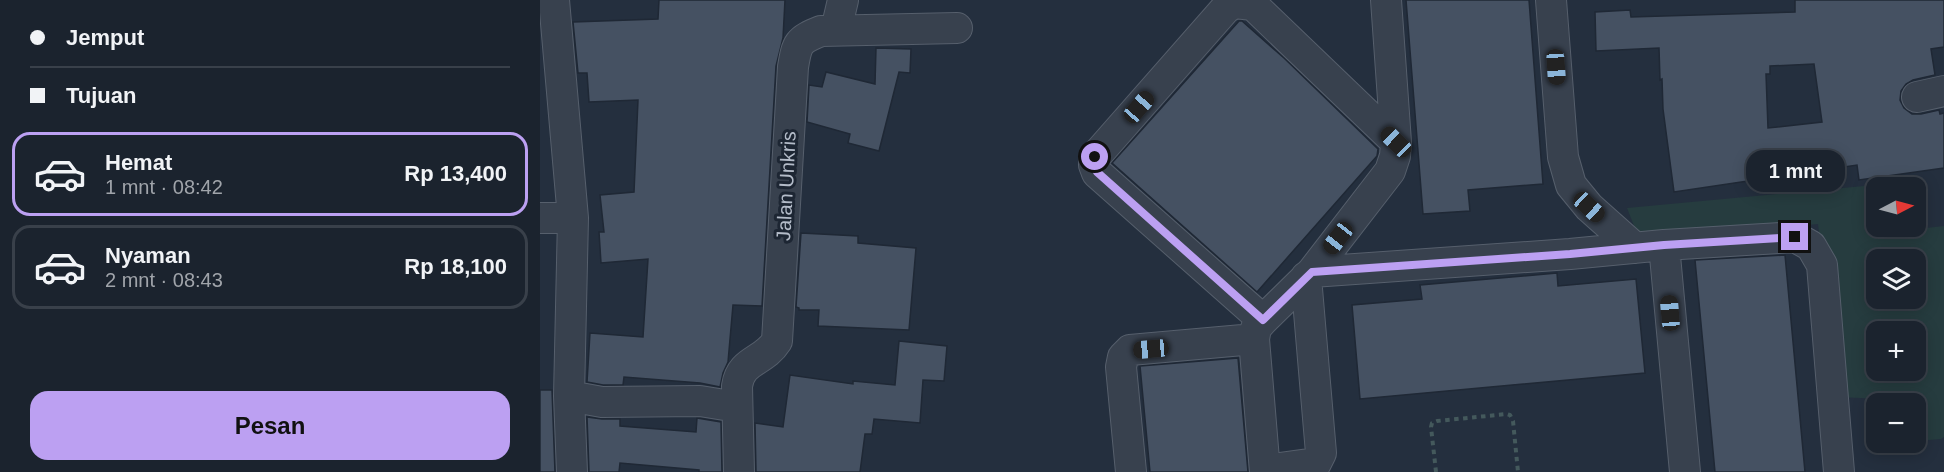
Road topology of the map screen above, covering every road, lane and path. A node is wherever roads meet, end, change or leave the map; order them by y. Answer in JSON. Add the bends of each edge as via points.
{"nodes":[{"id":1,"x":554,"y":0,"type":"edge"},
{"id":2,"x":843,"y":0,"type":"edge"},
{"id":3,"x":1386,"y":0,"type":"edge"},
{"id":4,"x":1551,"y":0,"type":"edge"},
{"id":5,"x":957,"y":28,"type":"dead end"},
{"id":6,"x":836,"y":30,"type":"junction"},
{"id":7,"x":1396,"y":142,"type":"junction"},
{"id":8,"x":540,"y":218,"type":"edge"},
{"id":9,"x":573,"y":218,"type":"junction"},
{"id":10,"x":1649,"y":246,"type":"junction"},
{"id":11,"x":1309,"y":274,"type":"junction"},
{"id":12,"x":1259,"y":330,"type":"junction"},
{"id":13,"x":569,"y":396,"type":"junction"},
{"id":14,"x":737,"y":406,"type":"junction"},
{"id":15,"x":1265,"y":471,"type":"edge"},
{"id":16,"x":572,"y":472,"type":"edge"},
{"id":17,"x":739,"y":472,"type":"edge"},
{"id":18,"x":1131,"y":472,"type":"edge"},
{"id":19,"x":1436,"y":472,"type":"edge"},
{"id":20,"x":1518,"y":472,"type":"edge"},
{"id":21,"x":1684,"y":472,"type":"edge"},
{"id":22,"x":1839,"y":472,"type":"edge"}],
"edges":[{"from":1,"to":9,"type":"street"},
{"from":2,"to":6,"type":"street"},
{"from":3,"to":7,"type":"street"},
{"from":4,"to":10,"type":"street","via":[[1563,157],[1571,185],[1589,207]]},
{"from":5,"to":6,"type":"street","name":"Jalan Unkris"},
{"from":6,"to":14,"type":"street","name":"Jalan Unkris","via":[[808,36],[796,47],[777,341],[739,375]]},
{"from":7,"to":11,"type":"street","via":[[1390,171]]},
{"from":7,"to":12,"type":"street","via":[[1253,6],[1235,3],[1226,8],[1095,157],[1097,172]]},
{"from":8,"to":9,"type":"street"},
{"from":9,"to":13,"type":"street"},
{"from":10,"to":11,"type":"street"},
{"from":10,"to":21,"type":"street"},
{"from":10,"to":22,"type":"street","via":[[1795,237],[1811,246],[1822,265]]},
{"from":11,"to":12,"type":"street"},
{"from":11,"to":15,"type":"street","via":[[1321,453],[1316,463]]},
{"from":12,"to":15,"type":"street"},
{"from":12,"to":18,"type":"street","via":[[1130,350],[1123,357]]},
{"from":13,"to":14,"type":"street","via":[[602,402],[700,401]]},
{"from":13,"to":16,"type":"street"},
{"from":14,"to":17,"type":"street","name":"Jalan Unkris"},
{"from":19,"to":20,"type":"path","via":[[1432,423],[1507,414],[1513,421]]}]}
